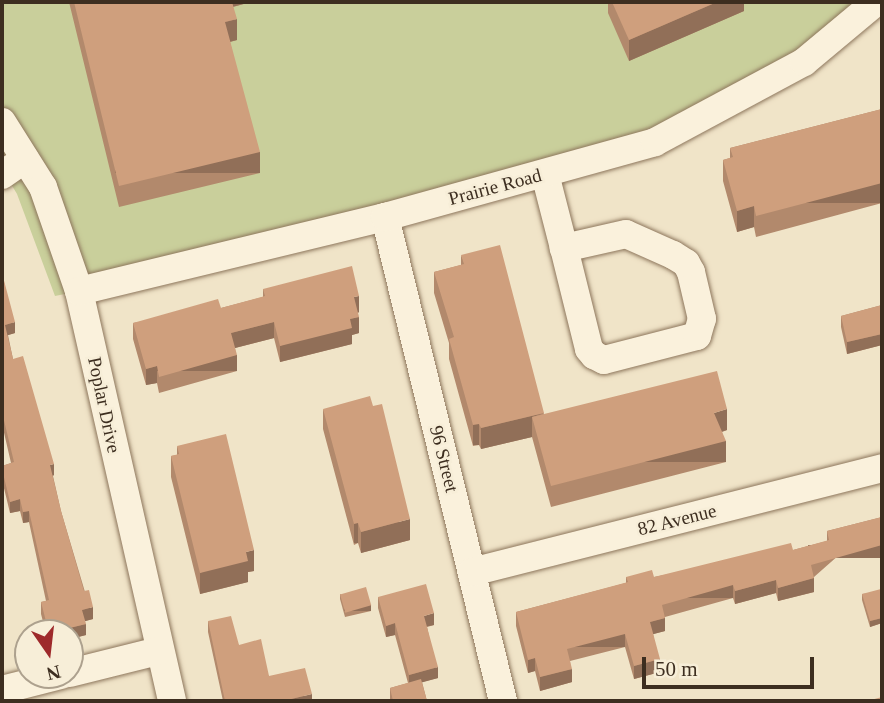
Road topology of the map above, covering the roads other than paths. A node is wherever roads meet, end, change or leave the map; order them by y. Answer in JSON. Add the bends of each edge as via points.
{"nodes":[{"id":1,"x":876,"y":2,"type":"edge"},
{"id":2,"x":2,"y":122,"type":"edge"},
{"id":3,"x":25,"y":159,"type":"junction"},
{"id":4,"x":545,"y":174,"type":"junction"},
{"id":5,"x":2,"y":175,"type":"edge"},
{"id":6,"x":385,"y":217,"type":"junction"},
{"id":7,"x":564,"y":248,"type":"junction"},
{"id":8,"x":79,"y":291,"type":"junction"},
{"id":9,"x":882,"y":468,"type":"edge"},
{"id":10,"x":472,"y":572,"type":"junction"},
{"id":11,"x":158,"y":651,"type":"junction"},
{"id":12,"x":84,"y":670,"type":"edge"},
{"id":13,"x":172,"y":701,"type":"edge"},
{"id":14,"x":503,"y":701,"type":"edge"}],
"edges":[{"from":1,"to":4,"type":"street","name":"Prairie Road","via":[[804,62],[655,142]]},
{"from":2,"to":3,"type":"street","name":"Poplar Drive"},
{"from":3,"to":5,"type":"street"},
{"from":3,"to":8,"type":"street","name":"Poplar Drive","via":[[43,187]]},
{"from":4,"to":6,"type":"street","name":"Prairie Road"},
{"from":4,"to":7,"type":"street"},
{"from":6,"to":8,"type":"street","name":"Prairie Road"},
{"from":6,"to":10,"type":"street","name":"96 Street"},
{"from":7,"to":7,"type":"street","via":[[594,355],[604,360],[697,336],[700,307],[691,272],[680,259],[626,234]]},
{"from":8,"to":11,"type":"street","name":"Poplar Drive"},
{"from":9,"to":10,"type":"street","name":"82 Avenue"},
{"from":10,"to":14,"type":"street","name":"96 Street"},
{"from":11,"to":12,"type":"street"},
{"from":11,"to":13,"type":"street","name":"Poplar Drive"}]}
